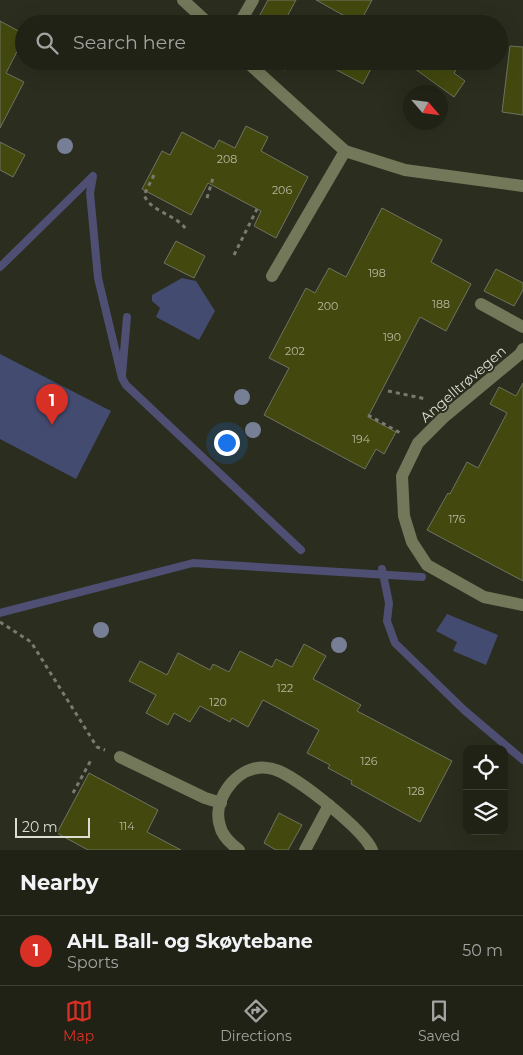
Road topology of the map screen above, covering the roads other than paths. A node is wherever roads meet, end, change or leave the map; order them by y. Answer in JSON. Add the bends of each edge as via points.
{"nodes":[{"id":1,"x":183,"y":0,"type":"edge"},
{"id":2,"x":252,"y":0,"type":"edge"},
{"id":3,"x":198,"y":5,"type":"edge"},
{"id":4,"x":244,"y":15,"type":"edge"},
{"id":5,"x":256,"y":70,"type":"edge"},
{"id":6,"x":345,"y":151,"type":"junction"},
{"id":7,"x":523,"y":186,"type":"edge"},
{"id":8,"x":272,"y":276,"type":"dead end"},
{"id":9,"x":481,"y":304,"type":"dead end"},
{"id":10,"x":523,"y":327,"type":"edge"},
{"id":11,"x":523,"y":349,"type":"edge"},
{"id":12,"x":523,"y":605,"type":"edge"},
{"id":13,"x":120,"y":757,"type":"road end"},
{"id":14,"x":221,"y":803,"type":"junction"},
{"id":15,"x":329,"y":806,"type":"junction"},
{"id":16,"x":239,"y":850,"type":"edge"},
{"id":17,"x":305,"y":850,"type":"edge"},
{"id":18,"x":372,"y":850,"type":"edge"}],
"edges":[{"from":1,"to":3,"type":"street"},
{"from":2,"to":4,"type":"street"},
{"from":5,"to":6,"type":"street"},
{"from":6,"to":7,"type":"street","via":[[405,170]]},
{"from":6,"to":8,"type":"street"},
{"from":9,"to":10,"type":"street"},
{"from":11,"to":12,"type":"street","name":"Angelltrøvegen","via":[[443,418],[418,444],[402,476],[404,516],[412,542],[427,565],[484,597]]},
{"from":13,"to":14,"type":"street"},
{"from":14,"to":15,"type":"street","via":[[226,789],[236,778],[246,771],[264,768],[287,776]]},
{"from":14,"to":16,"type":"street","via":[[220,827]]},
{"from":15,"to":17,"type":"street"},
{"from":15,"to":18,"type":"street","via":[[362,835]]}]}
